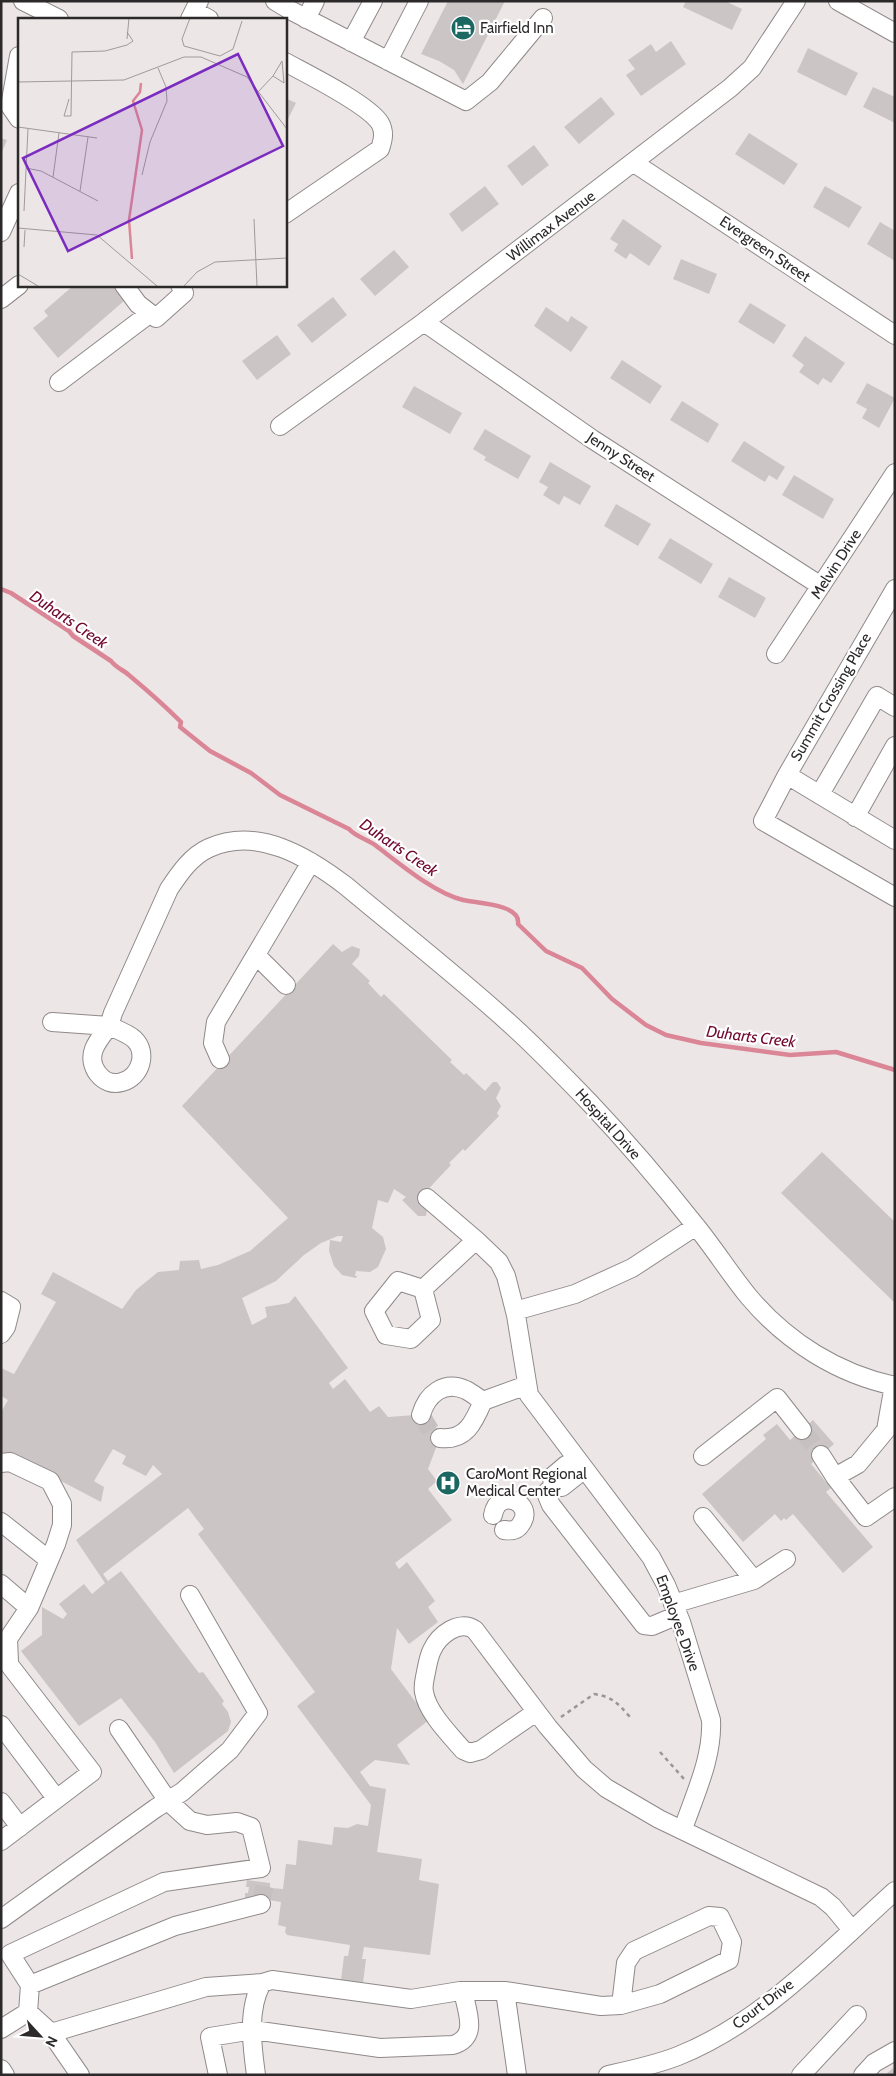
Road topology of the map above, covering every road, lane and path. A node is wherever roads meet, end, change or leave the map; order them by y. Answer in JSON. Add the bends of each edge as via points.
{"nodes":[{"id":1,"x":276,"y":1,"type":"edge"},
{"id":2,"x":315,"y":1,"type":"edge"},
{"id":3,"x":373,"y":1,"type":"edge"},
{"id":4,"x":420,"y":1,"type":"edge"},
{"id":5,"x":796,"y":1,"type":"edge"},
{"id":6,"x":838,"y":1,"type":"edge"},
{"id":7,"x":29,"y":9,"type":"edge"},
{"id":8,"x":56,"y":18,"type":"edge"},
{"id":9,"x":543,"y":18,"type":"dead end"},
{"id":10,"x":306,"y":19,"type":"junction"},
{"id":11,"x":895,"y":33,"type":"edge"},
{"id":12,"x":351,"y":42,"type":"junction"},
{"id":13,"x":388,"y":61,"type":"junction"},
{"id":14,"x":18,"y":62,"type":"edge"},
{"id":15,"x":286,"y":63,"type":"edge"},
{"id":16,"x":18,"y":118,"type":"edge"},
{"id":17,"x":634,"y":163,"type":"junction"},
{"id":18,"x":18,"y":195,"type":"edge"},
{"id":19,"x":286,"y":213,"type":"edge"},
{"id":20,"x":1,"y":232,"type":"edge"},
{"id":21,"x":18,"y":286,"type":"edge"},
{"id":22,"x":125,"y":286,"type":"edge"},
{"id":23,"x":137,"y":286,"type":"edge"},
{"id":24,"x":180,"y":286,"type":"edge"},
{"id":25,"x":1,"y":299,"type":"edge"},
{"id":26,"x":149,"y":314,"type":"junction"},
{"id":27,"x":424,"y":322,"type":"junction"},
{"id":28,"x":895,"y":335,"type":"edge"},
{"id":29,"x":60,"y":382,"type":"dead end"},
{"id":30,"x":280,"y":426,"type":"dead end"},
{"id":31,"x":895,"y":473,"type":"edge"},
{"id":32,"x":821,"y":586,"type":"junction"},
{"id":33,"x":895,"y":589,"type":"edge"},
{"id":34,"x":888,"y":614,"type":"edge"},
{"id":35,"x":776,"y":654,"type":"dead end"},
{"id":36,"x":895,"y":707,"type":"edge"},
{"id":37,"x":895,"y":746,"type":"edge"},
{"id":38,"x":787,"y":775,"type":"junction"},
{"id":39,"x":820,"y":794,"type":"junction"},
{"id":40,"x":855,"y":816,"type":"junction"},
{"id":41,"x":895,"y":840,"type":"edge"},
{"id":42,"x":311,"y":862,"type":"junction"},
{"id":43,"x":895,"y":897,"type":"edge"},
{"id":44,"x":256,"y":955,"type":"junction"},
{"id":45,"x":286,"y":985,"type":"dead end"},
{"id":46,"x":52,"y":1022,"type":"dead end"},
{"id":47,"x":220,"y":1059,"type":"dead end"},
{"id":48,"x":427,"y":1198,"type":"dead end"},
{"id":49,"x":696,"y":1226,"type":"junction"},
{"id":50,"x":476,"y":1240,"type":"junction"},
{"id":51,"x":423,"y":1289,"type":"dead end"},
{"id":52,"x":1,"y":1301,"type":"edge"},
{"id":53,"x":515,"y":1311,"type":"junction"},
{"id":54,"x":1,"y":1334,"type":"edge"},
{"id":55,"x":527,"y":1385,"type":"junction"},
{"id":56,"x":894,"y":1386,"type":"edge"},
{"id":57,"x":483,"y":1401,"type":"junction"},
{"id":58,"x":421,"y":1415,"type":"dead end"},
{"id":59,"x":802,"y":1430,"type":"tunnel mouth"},
{"id":60,"x":440,"y":1438,"type":"dead end"},
{"id":61,"x":821,"y":1455,"type":"tunnel mouth"},
{"id":62,"x":703,"y":1456,"type":"dead end"},
{"id":63,"x":1,"y":1463,"type":"edge"},
{"id":64,"x":577,"y":1465,"type":"junction"},
{"id":65,"x":835,"y":1477,"type":"junction"},
{"id":66,"x":549,"y":1490,"type":"junction"},
{"id":67,"x":895,"y":1497,"type":"edge"},
{"id":68,"x":523,"y":1508,"type":"junction"},
{"id":69,"x":493,"y":1515,"type":"dead end"},
{"id":70,"x":703,"y":1517,"type":"dead end"},
{"id":71,"x":1,"y":1522,"type":"edge"},
{"id":72,"x":504,"y":1530,"type":"dead end"},
{"id":73,"x":786,"y":1559,"type":"dead end"},
{"id":74,"x":49,"y":1560,"type":"junction"},
{"id":75,"x":754,"y":1580,"type":"junction"},
{"id":76,"x":1,"y":1584,"type":"edge"},
{"id":77,"x":190,"y":1595,"type":"dead end"},
{"id":78,"x":29,"y":1608,"type":"junction"},
{"id":79,"x":676,"y":1610,"type":"junction"},
{"id":80,"x":4,"y":1661,"type":"edge"},
{"id":81,"x":536,"y":1712,"type":"junction"},
{"id":82,"x":631,"y":1718,"type":"dead end"},
{"id":83,"x":1,"y":1725,"type":"edge"},
{"id":84,"x":548,"y":1727,"type":"junction"},
{"id":85,"x":119,"y":1729,"type":"dead end"},
{"id":86,"x":660,"y":1752,"type":"dead end"},
{"id":87,"x":696,"y":1791,"type":"junction"},
{"id":88,"x":56,"y":1798,"type":"junction"},
{"id":89,"x":168,"y":1801,"type":"junction"},
{"id":90,"x":1,"y":1802,"type":"edge"},
{"id":91,"x":20,"y":1826,"type":"junction"},
{"id":92,"x":682,"y":1829,"type":"junction"},
{"id":93,"x":1,"y":1841,"type":"edge"},
{"id":94,"x":895,"y":1891,"type":"edge"},
{"id":95,"x":261,"y":1904,"type":"dead end"},
{"id":96,"x":1,"y":1919,"type":"edge"},
{"id":97,"x":852,"y":1930,"type":"junction"},
{"id":98,"x":262,"y":1983,"type":"junction"},
{"id":99,"x":30,"y":1985,"type":"junction"},
{"id":100,"x":463,"y":1991,"type":"junction"},
{"id":101,"x":505,"y":1991,"type":"junction"},
{"id":102,"x":621,"y":2005,"type":"junction"},
{"id":103,"x":28,"y":2012,"type":"junction"},
{"id":104,"x":857,"y":2015,"type":"dead end"},
{"id":105,"x":1,"y":2029,"type":"edge"},
{"id":106,"x":253,"y":2030,"type":"junction"},
{"id":107,"x":51,"y":2033,"type":"junction"},
{"id":108,"x":895,"y":2051,"type":"edge"},
{"id":109,"x":1,"y":2069,"type":"edge"},
{"id":110,"x":5,"y":2075,"type":"edge"},
{"id":111,"x":80,"y":2075,"type":"edge"},
{"id":112,"x":218,"y":2075,"type":"edge"},
{"id":113,"x":256,"y":2075,"type":"edge"},
{"id":114,"x":517,"y":2075,"type":"edge"},
{"id":115,"x":608,"y":2075,"type":"edge"},
{"id":116,"x":801,"y":2075,"type":"edge"},
{"id":117,"x":862,"y":2075,"type":"edge"}],
"edges":[{"from":1,"to":10,"type":"street"},
{"from":2,"to":10,"type":"street"},
{"from":3,"to":12,"type":"street"},
{"from":4,"to":13,"type":"street"},
{"from":5,"to":17,"type":"street","name":"Willimax Avenue","via":[[752,68]]},
{"from":6,"to":11,"type":"street"},
{"from":7,"to":8,"type":"street"},
{"from":9,"to":13,"type":"street","via":[[490,82],[466,101]]},
{"from":10,"to":12,"type":"street"},
{"from":12,"to":13,"type":"street"},
{"from":14,"to":16,"type":"street","via":[[10,106]]},
{"from":15,"to":19,"type":"street","via":[[368,110],[380,124],[384,137],[380,149]]},
{"from":17,"to":27,"type":"street","name":"Willimax Avenue"},
{"from":17,"to":28,"type":"street","name":"Evergreen Street"},
{"from":18,"to":20,"type":"street"},
{"from":21,"to":25,"type":"street"},
{"from":22,"to":26,"type":"street"},
{"from":23,"to":26,"type":"street"},
{"from":24,"to":26,"type":"street","via":[[184,293],[175,303],[156,318]]},
{"from":26,"to":29,"type":"street"},
{"from":27,"to":30,"type":"street","name":"Willimax Avenue"},
{"from":27,"to":32,"type":"street","name":"Jenny Street","via":[[592,439]]},
{"from":31,"to":32,"type":"street","name":"Melvin Drive"},
{"from":32,"to":35,"type":"street","name":"Melvin Drive"},
{"from":33,"to":34,"type":"street","name":"Summit Crossing Place"},
{"from":34,"to":38,"type":"street","name":"Summit Crossing Place"},
{"from":36,"to":39,"type":"street","via":[[877,696]]},
{"from":37,"to":40,"type":"street"},
{"from":38,"to":39,"type":"street","name":"Summit Crossing Place"},
{"from":38,"to":43,"type":"street","via":[[763,821]]},
{"from":39,"to":40,"type":"street","name":"Summit Crossing Place"},
{"from":40,"to":41,"type":"street","name":"Summit Crossing Place"},
{"from":42,"to":44,"type":"street"},
{"from":42,"to":46,"type":"street","name":"Hospital Drive","via":[[284,848],[247,841],[208,849],[180,873],[169,889],[110,1026]]},
{"from":42,"to":49,"type":"street","name":"Hospital Drive","via":[[346,886],[508,1021],[622,1138]]},
{"from":44,"to":45,"type":"street"},
{"from":44,"to":47,"type":"street","via":[[216,1022],[214,1043]]},
{"from":48,"to":50,"type":"street","name":"Employee Drive"},
{"from":49,"to":53,"type":"street","via":[[632,1268],[575,1294]]},
{"from":49,"to":56,"type":"street","name":"Hospital Drive","via":[[750,1298],[795,1341],[849,1372]]},
{"from":50,"to":51,"type":"street"},
{"from":50,"to":53,"type":"street","name":"Employee Drive","via":[[499,1262]]},
{"from":52,"to":54,"type":"street","via":[[11,1307]]},
{"from":53,"to":55,"type":"street","name":"Employee Drive"},
{"from":55,"to":57,"type":"street"},
{"from":55,"to":64,"type":"street","name":"Employee Drive","via":[[529,1395]]},
{"from":56,"to":65,"type":"street","via":[[886,1430],[858,1464]]},
{"from":57,"to":58,"type":"street","via":[[466,1390],[451,1386],[439,1390],[424,1402]]},
{"from":57,"to":60,"type":"street","via":[[468,1430],[449,1439]]},
{"from":59,"to":62,"type":"street","via":[[777,1398]]},
{"from":61,"to":65,"type":"street"},
{"from":63,"to":74,"type":"street","via":[[10,1462],[50,1481],[62,1504],[62,1525]]},
{"from":64,"to":66,"type":"street","via":[[566,1465],[553,1476]]},
{"from":64,"to":79,"type":"street","name":"Employee Drive","via":[[656,1566]]},
{"from":65,"to":67,"type":"street","via":[[866,1517]]},
{"from":66,"to":68,"type":"street"},
{"from":66,"to":79,"type":"street","via":[[552,1505],[644,1625],[652,1626]]},
{"from":68,"to":69,"type":"street","via":[[516,1501],[505,1500],[496,1506]]},
{"from":68,"to":72,"type":"street","via":[[524,1518],[519,1527]]},
{"from":70,"to":75,"type":"street"},
{"from":71,"to":74,"type":"street"},
{"from":73,"to":75,"type":"street"},
{"from":74,"to":78,"type":"street"},
{"from":75,"to":79,"type":"street"},
{"from":76,"to":78,"type":"street"},
{"from":77,"to":89,"type":"street","via":[[258,1713],[230,1750]]},
{"from":78,"to":80,"type":"street","via":[[8,1640]]},
{"from":79,"to":87,"type":"street","name":"Employee Drive","via":[[711,1720],[709,1752]]},
{"from":80,"to":88,"type":"street","via":[[92,1772]]},
{"from":81,"to":81,"type":"street","via":[[481,1750],[470,1753],[462,1750],[427,1704],[423,1690],[430,1652],[436,1642],[461,1625],[475,1630]]},
{"from":81,"to":84,"type":"street"},
{"from":82,"to":84,"type":"path","via":[[617,1702],[594,1694]]},
{"from":83,"to":88,"type":"street"},
{"from":84,"to":92,"type":"street","via":[[584,1769],[606,1788]]},
{"from":85,"to":89,"type":"street"},
{"from":86,"to":87,"type":"path"},
{"from":87,"to":92,"type":"street","name":"Employee Drive"},
{"from":88,"to":91,"type":"street"},
{"from":89,"to":96,"type":"street"},
{"from":89,"to":99,"type":"street","via":[[190,1821],[207,1825],[237,1822],[251,1827],[263,1875],[164,1882],[10,1954]]},
{"from":90,"to":91,"type":"street"},
{"from":91,"to":93,"type":"street"},
{"from":92,"to":97,"type":"street","via":[[826,1900]]},
{"from":94,"to":97,"type":"street","name":"Court Drive"},
{"from":95,"to":99,"type":"street","via":[[175,1926]]},
{"from":97,"to":115,"type":"street","name":"Court Drive","via":[[781,1993],[717,2037],[677,2056]]},
{"from":98,"to":100,"type":"street","via":[[272,1980],[411,1999]]},
{"from":98,"to":106,"type":"street","via":[[256,1992]]},
{"from":98,"to":107,"type":"street","via":[[206,1987]]},
{"from":99,"to":103,"type":"street"},
{"from":100,"to":101,"type":"street"},
{"from":100,"to":106,"type":"street","via":[[470,2029],[462,2042],[453,2045],[380,2048]]},
{"from":101,"to":102,"type":"street","via":[[601,2006]]},
{"from":101,"to":114,"type":"street"},
{"from":102,"to":102,"type":"street","via":[[660,1994],[729,1960],[732,1942],[720,1917],[709,1916],[634,1951],[626,1963]]},
{"from":103,"to":105,"type":"street"},
{"from":103,"to":107,"type":"street"},
{"from":104,"to":116,"type":"street"},
{"from":106,"to":112,"type":"street","via":[[210,2037]]},
{"from":106,"to":113,"type":"street"},
{"from":107,"to":111,"type":"street"},
{"from":108,"to":117,"type":"street","via":[[874,2063]]},
{"from":109,"to":110,"type":"street"}]}
